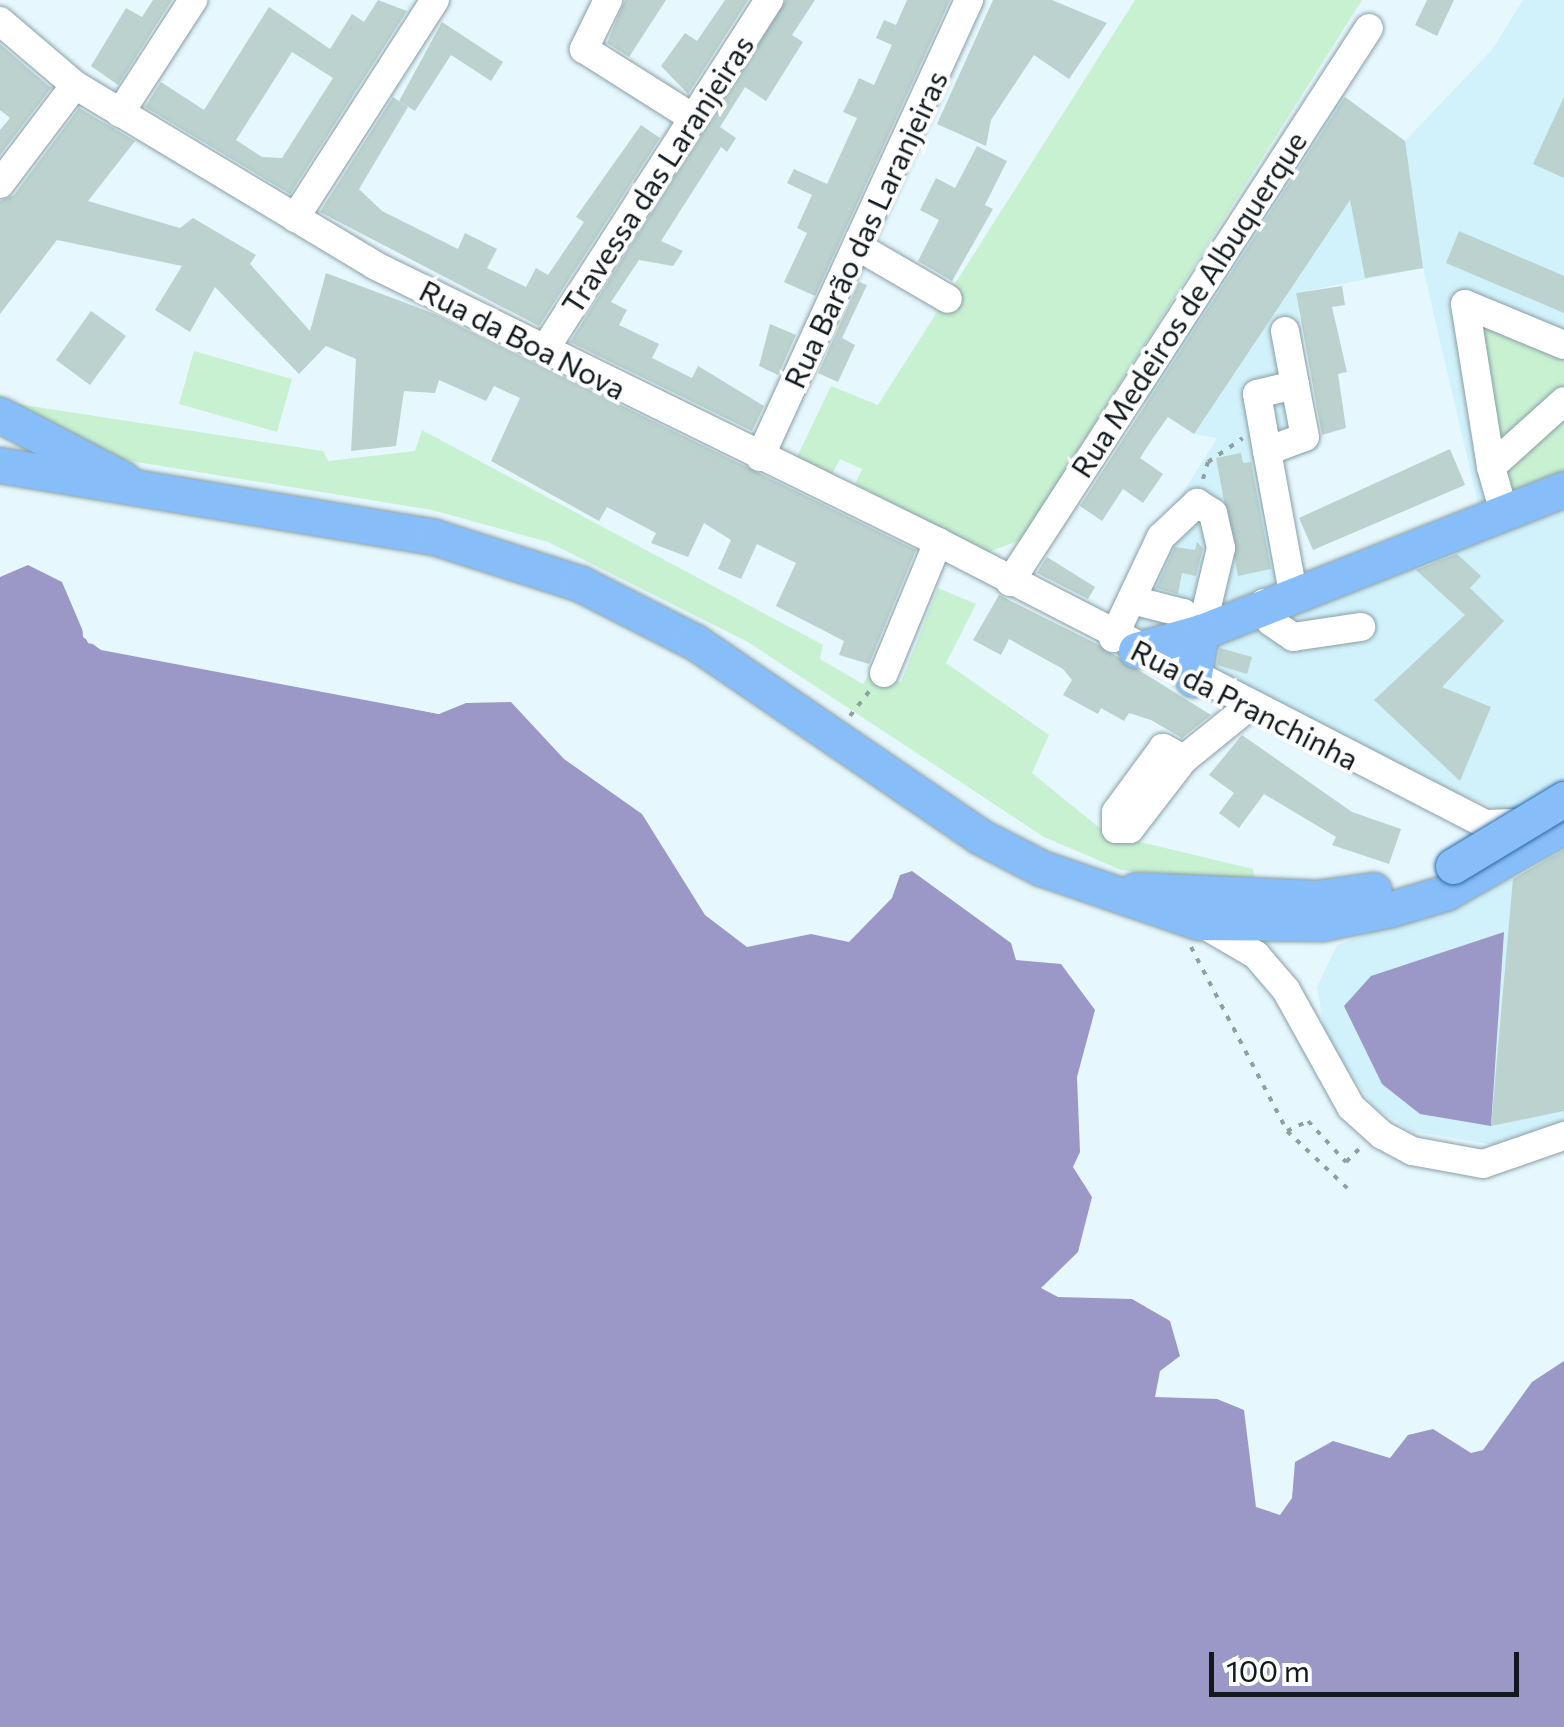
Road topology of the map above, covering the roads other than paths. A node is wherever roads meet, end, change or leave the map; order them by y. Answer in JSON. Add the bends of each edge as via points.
{"nodes":[{"id":1,"x":193,"y":0,"type":"edge"},
{"id":2,"x":436,"y":0,"type":"edge"},
{"id":3,"x":608,"y":0,"type":"edge"},
{"id":4,"x":769,"y":0,"type":"edge"},
{"id":5,"x":970,"y":0,"type":"edge"},
{"id":6,"x":0,"y":21,"type":"edge"},
{"id":7,"x":1369,"y":28,"type":"dead end"},
{"id":8,"x":75,"y":85,"type":"junction"},
{"id":9,"x":120,"y":113,"type":"junction"},
{"id":10,"x":693,"y":118,"type":"junction"},
{"id":11,"x":0,"y":184,"type":"edge"},
{"id":12,"x":295,"y":218,"type":"junction"},
{"id":13,"x":856,"y":246,"type":"junction"},
{"id":14,"x":948,"y":299,"type":"dead end"},
{"id":15,"x":1285,"y":331,"type":"dead end"},
{"id":16,"x":1564,"y":344,"type":"edge"},
{"id":17,"x":545,"y":349,"type":"junction"},
{"id":18,"x":1295,"y":385,"type":"junction"},
{"id":19,"x":1564,"y":401,"type":"edge"},
{"id":20,"x":0,"y":415,"type":"edge"},
{"id":21,"x":1267,"y":451,"type":"junction"},
{"id":22,"x":760,"y":457,"type":"junction"},
{"id":23,"x":0,"y":465,"type":"edge"},
{"id":24,"x":1491,"y":466,"type":"junction"},
{"id":25,"x":129,"y":482,"type":"junction"},
{"id":26,"x":1564,"y":489,"type":"edge"},
{"id":27,"x":1504,"y":513,"type":"junction"},
{"id":28,"x":938,"y":542,"type":"junction"},
{"id":29,"x":1010,"y":582,"type":"junction"},
{"id":30,"x":1278,"y":598,"type":"junction"},
{"id":31,"x":1136,"y":600,"type":"junction"},
{"id":32,"x":1361,"y":627,"type":"dead end"},
{"id":33,"x":1201,"y":632,"type":"junction"},
{"id":34,"x":1124,"y":644,"type":"junction"},
{"id":35,"x":884,"y":672,"type":"road end"},
{"id":36,"x":1193,"y":679,"type":"junction"},
{"id":37,"x":1247,"y":708,"type":"junction"},
{"id":38,"x":1184,"y":759,"type":"dead end"},
{"id":39,"x":1564,"y":800,"type":"edge"},
{"id":40,"x":1564,"y":824,"type":"edge"},
{"id":41,"x":1469,"y":869,"type":"junction"},
{"id":42,"x":1105,"y":889,"type":"junction"},
{"id":43,"x":1194,"y":932,"type":"junction"},
{"id":44,"x":1564,"y":1136,"type":"edge"}],
"edges":[{"from":1,"to":9,"type":"street"},
{"from":2,"to":12,"type":"street"},
{"from":3,"to":10,"type":"street","via":[[584,49]]},
{"from":4,"to":10,"type":"street","name":"Travessa das Laranjeiras"},
{"from":5,"to":13,"type":"street","name":"Rua Barão das Laranjeiras"},
{"from":6,"to":8,"type":"street","name":"Rua da Boa Nova"},
{"from":7,"to":29,"type":"street","name":"Rua Medeiros de Albuquerque","via":[[1158,344]]},
{"from":8,"to":9,"type":"street","name":"Rua da Boa Nova"},
{"from":8,"to":11,"type":"street"},
{"from":9,"to":12,"type":"street","name":"Rua da Boa Nova"},
{"from":10,"to":17,"type":"street","name":"Travessa das Laranjeiras"},
{"from":12,"to":17,"type":"street","name":"Rua da Boa Nova"},
{"from":13,"to":14,"type":"street"},
{"from":13,"to":22,"type":"street","name":"Rua Barão das Laranjeiras"},
{"from":15,"to":18,"type":"street"},
{"from":16,"to":24,"type":"street","via":[[1465,304]]},
{"from":17,"to":22,"type":"street","name":"Rua da Boa Nova"},
{"from":18,"to":21,"type":"street","via":[[1305,437]]},
{"from":18,"to":21,"type":"street","via":[[1257,394]]},
{"from":19,"to":24,"type":"street"},
{"from":20,"to":25,"type":"main road"},
{"from":21,"to":30,"type":"street"},
{"from":22,"to":28,"type":"street","name":"Rua da Boa Nova"},
{"from":23,"to":25,"type":"main road","via":[[91,484]]},
{"from":24,"to":27,"type":"street"},
{"from":25,"to":42,"type":"main road","via":[[506,556],[638,610],[828,729],[979,836]]},
{"from":26,"to":27,"type":"main road"},
{"from":27,"to":30,"type":"main road"},
{"from":28,"to":29,"type":"street","name":"Rua da Pranchinha"},
{"from":28,"to":35,"type":"street"},
{"from":29,"to":34,"type":"street","name":"Rua da Pranchinha"},
{"from":30,"to":32,"type":"street","via":[[1271,622],[1293,637]]},
{"from":30,"to":33,"type":"main road"},
{"from":31,"to":33,"type":"street","via":[[1183,613]]},
{"from":31,"to":33,"type":"street","via":[[1162,537],[1196,503],[1213,513],[1221,548]]},
{"from":31,"to":34,"type":"street"},
{"from":33,"to":34,"type":"main road"},
{"from":33,"to":36,"type":"main road"},
{"from":34,"to":36,"type":"street","name":"Rua da Pranchinha"},
{"from":36,"to":37,"type":"street","name":"Rua da Pranchinha"},
{"from":37,"to":38,"type":"street"},
{"from":37,"to":40,"type":"street","name":"Rua da Pranchinha","via":[[1485,824]]},
{"from":39,"to":41,"type":"main road","bridge":true},
{"from":40,"to":41,"type":"main road"},
{"from":41,"to":42,"type":"main road","via":[[1318,898]]},
{"from":41,"to":43,"type":"main road","via":[[1445,893],[1322,922]]},
{"from":42,"to":43,"type":"main road"},
{"from":43,"to":44,"type":"street","via":[[1256,955],[1286,990],[1351,1107],[1382,1135],[1412,1151],[1482,1164]]}]}
